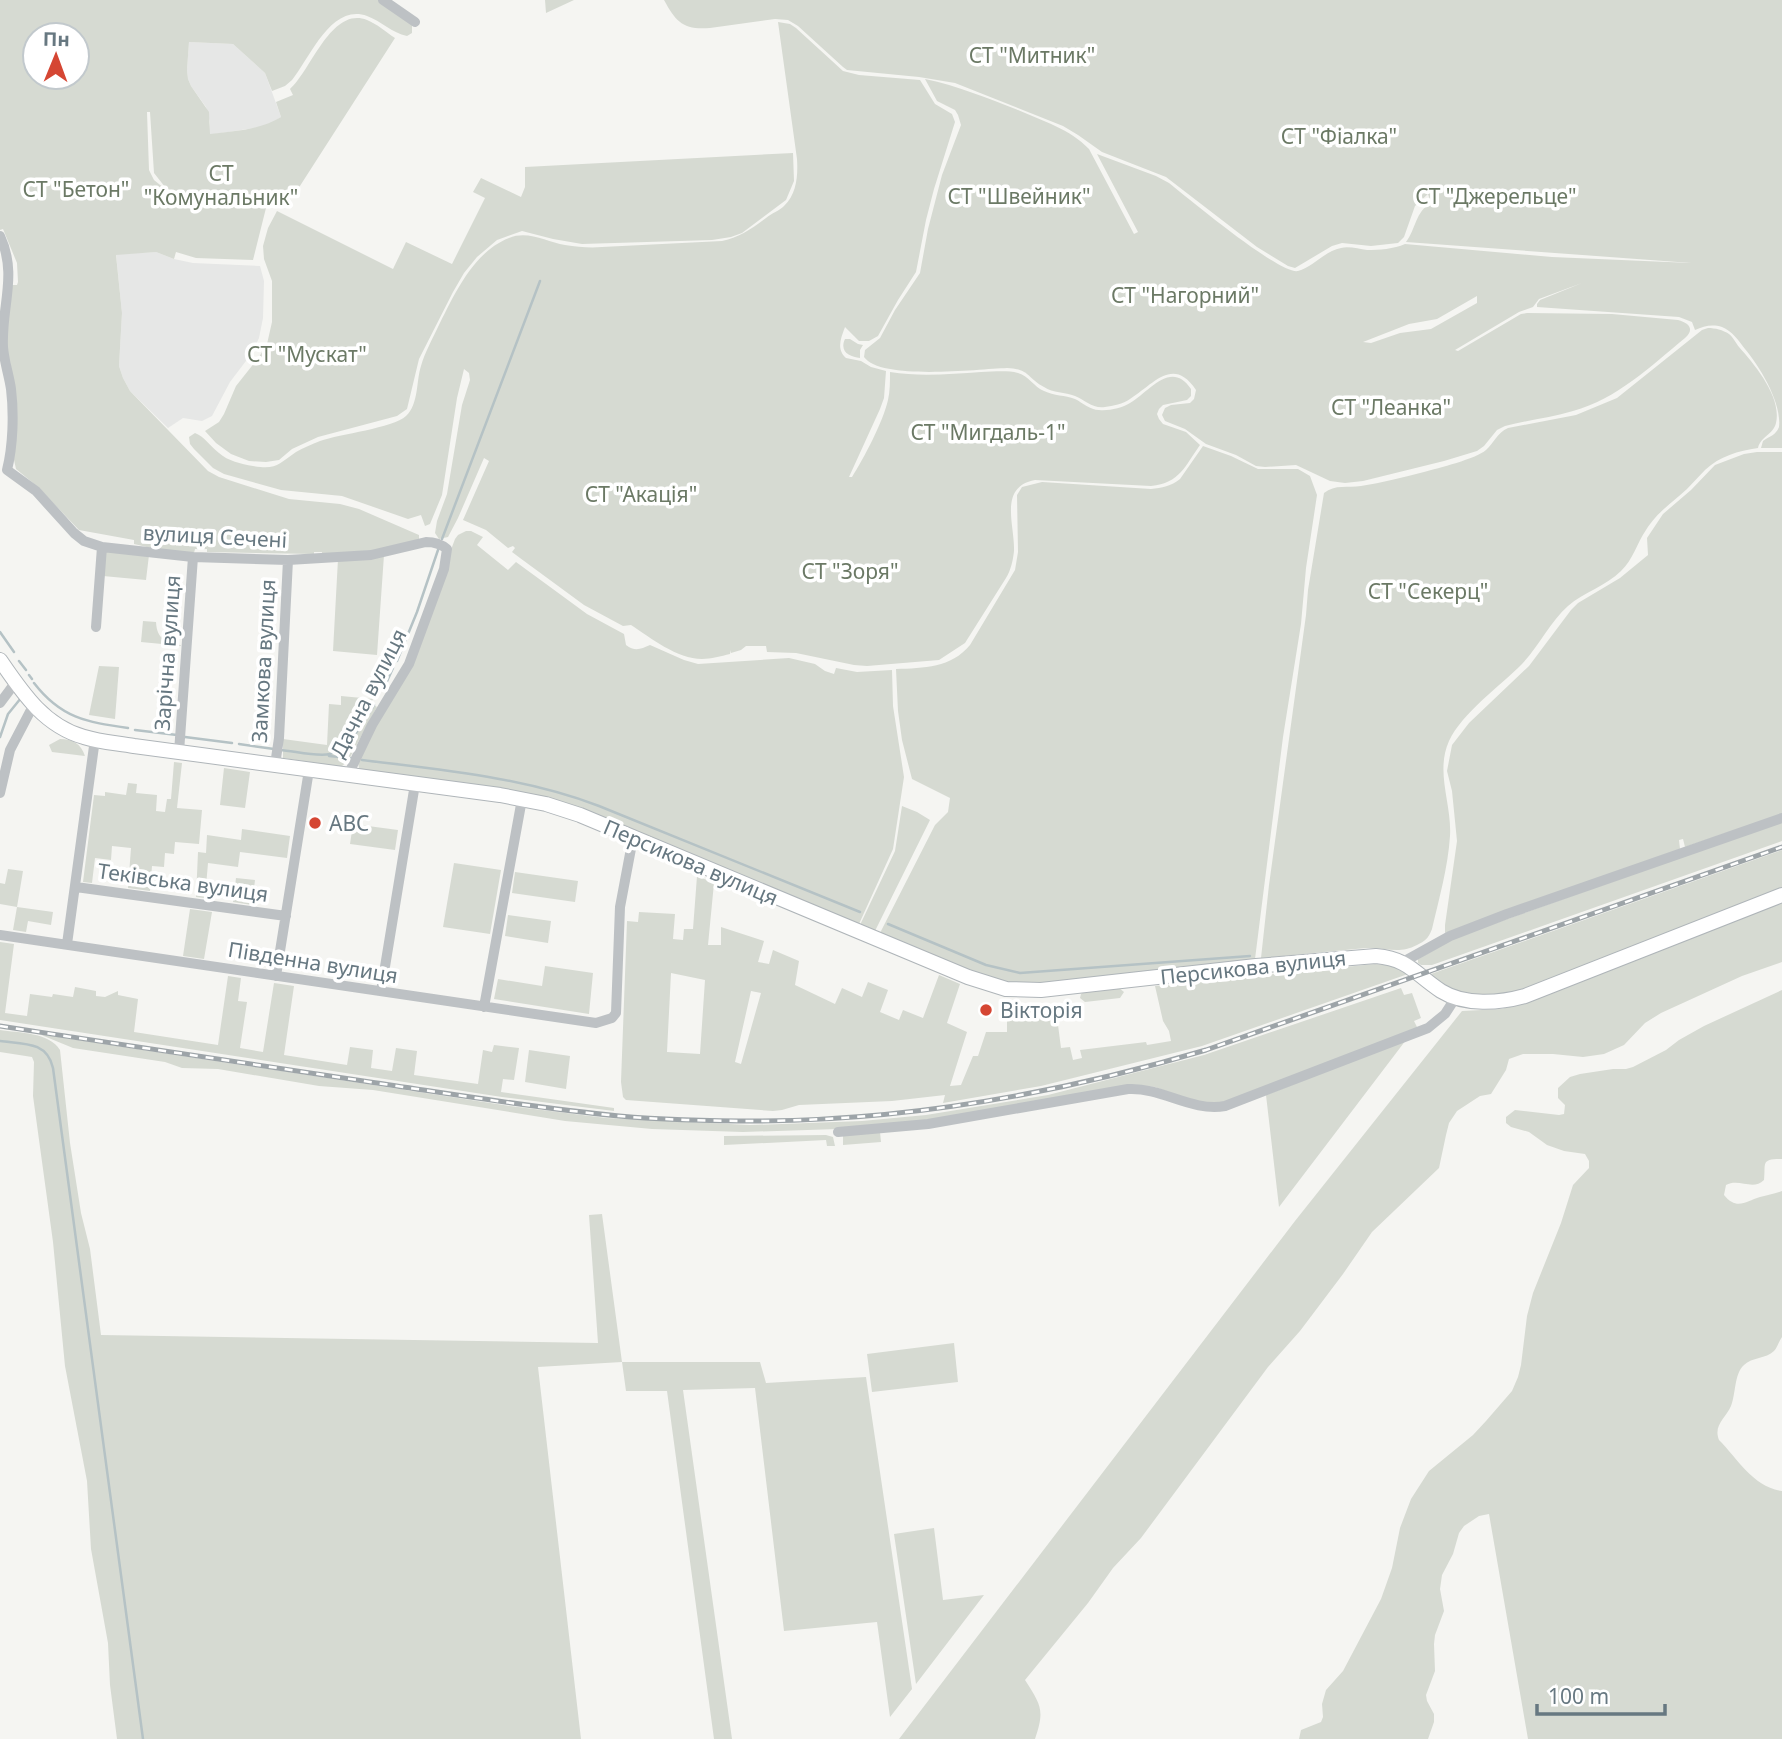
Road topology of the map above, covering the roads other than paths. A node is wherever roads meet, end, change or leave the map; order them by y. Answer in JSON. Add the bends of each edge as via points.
{"nodes":[{"id":1,"x":383,"y":0,"type":"edge"},
{"id":2,"x":415,"y":22,"type":"dead end"},
{"id":3,"x":0,"y":236,"type":"edge"},
{"id":4,"x":4,"y":472,"type":"edge"},
{"id":5,"x":102,"y":547,"type":"junction"},
{"id":6,"x":447,"y":549,"type":"joint"},
{"id":7,"x":193,"y":557,"type":"junction"},
{"id":8,"x":288,"y":560,"type":"junction"},
{"id":9,"x":96,"y":627,"type":"dead end"},
{"id":10,"x":0,"y":660,"type":"edge"},
{"id":11,"x":15,"y":682,"type":"junction"},
{"id":12,"x":0,"y":703,"type":"edge"},
{"id":13,"x":33,"y":706,"type":"junction"},
{"id":14,"x":89,"y":738,"type":"junction"},
{"id":15,"x":179,"y":752,"type":"junction"},
{"id":16,"x":275,"y":765,"type":"junction"},
{"id":17,"x":309,"y":770,"type":"junction"},
{"id":18,"x":348,"y":775,"type":"junction"},
{"id":19,"x":415,"y":784,"type":"junction"},
{"id":20,"x":0,"y":793,"type":"edge"},
{"id":21,"x":522,"y":799,"type":"junction"},
{"id":22,"x":1782,"y":818,"type":"edge"},
{"id":23,"x":634,"y":838,"type":"junction"},
{"id":24,"x":76,"y":887,"type":"junction"},
{"id":25,"x":1782,"y":895,"type":"edge"},
{"id":26,"x":286,"y":916,"type":"junction"},
{"id":27,"x":0,"y":934,"type":"edge"},
{"id":28,"x":67,"y":944,"type":"junction"},
{"id":29,"x":1403,"y":962,"type":"junction"},
{"id":30,"x":276,"y":976,"type":"junction"},
{"id":31,"x":381,"y":991,"type":"junction"},
{"id":32,"x":1456,"y":997,"type":"junction"},
{"id":33,"x":484,"y":1007,"type":"junction"},
{"id":34,"x":838,"y":1132,"type":"dead end"}],
"edges":[{"from":1,"to":2,"type":"street"},
{"from":3,"to":4,"type":"street","via":[[8,257],[3,346],[12,398],[11,450]]},
{"from":4,"to":5,"type":"street","name":"вулиця Сечені","via":[[36,491],[84,541]]},
{"from":5,"to":7,"type":"street","name":"вулиця Сечені"},
{"from":5,"to":9,"type":"street"},
{"from":6,"to":8,"type":"street","name":"вулиця Сечені","via":[[426,542],[371,555]]},
{"from":6,"to":18,"type":"street","name":"Дачна вулиця","via":[[409,664]]},
{"from":7,"to":8,"type":"street","name":"вулиця Сечені"},
{"from":7,"to":15,"type":"street","name":"Зарічна вулиця"},
{"from":8,"to":16,"type":"street","name":"Замкова вулиця"},
{"from":10,"to":11,"type":"main road","name":"Персикова вулиця"},
{"from":11,"to":12,"type":"street"},
{"from":11,"to":13,"type":"main road","name":"Персикова вулиця"},
{"from":13,"to":14,"type":"main road","name":"Персикова вулиця","via":[[54,723]]},
{"from":13,"to":20,"type":"street","via":[[10,750]]},
{"from":14,"to":15,"type":"main road","name":"Персикова вулиця"},
{"from":14,"to":24,"type":"street","name":"Теківська вулиця","via":[[93,755]]},
{"from":15,"to":16,"type":"main road","name":"Персикова вулиця"},
{"from":16,"to":17,"type":"main road","name":"Персикова вулиця"},
{"from":17,"to":18,"type":"main road","name":"Персикова вулиця"},
{"from":17,"to":26,"type":"street"},
{"from":18,"to":19,"type":"main road","name":"Персикова вулиця"},
{"from":19,"to":21,"type":"main road","name":"Персикова вулиця"},
{"from":19,"to":31,"type":"street"},
{"from":21,"to":23,"type":"main road","name":"Персикова вулиця","via":[[567,810]]},
{"from":21,"to":33,"type":"street"},
{"from":22,"to":29,"type":"street","via":[[1507,914],[1446,938]]},
{"from":23,"to":29,"type":"main road","name":"Персикова вулиця","via":[[979,982],[1006,989],[1041,990],[1357,957]]},
{"from":23,"to":33,"type":"street","name":"Південна вулиця","via":[[620,907],[616,1013],[612,1018],[586,1023]]},
{"from":24,"to":26,"type":"street","name":"Теківська вулиця"},
{"from":24,"to":28,"type":"street","name":"Теківська вулиця"},
{"from":25,"to":32,"type":"main road","name":"Персикова вулиця","via":[[1525,996],[1495,1001]]},
{"from":26,"to":30,"type":"street"},
{"from":27,"to":28,"type":"street","name":"Південна вулиця"},
{"from":28,"to":30,"type":"street","name":"Південна вулиця"},
{"from":29,"to":32,"type":"main road","name":"Персикова вулиця","via":[[1439,990]]},
{"from":30,"to":31,"type":"street","name":"Південна вулиця"},
{"from":31,"to":33,"type":"street","name":"Південна вулиця"},
{"from":32,"to":34,"type":"street","via":[[1428,1028],[1225,1107],[1207,1108],[1154,1090],[1128,1089],[928,1124]]}]}
